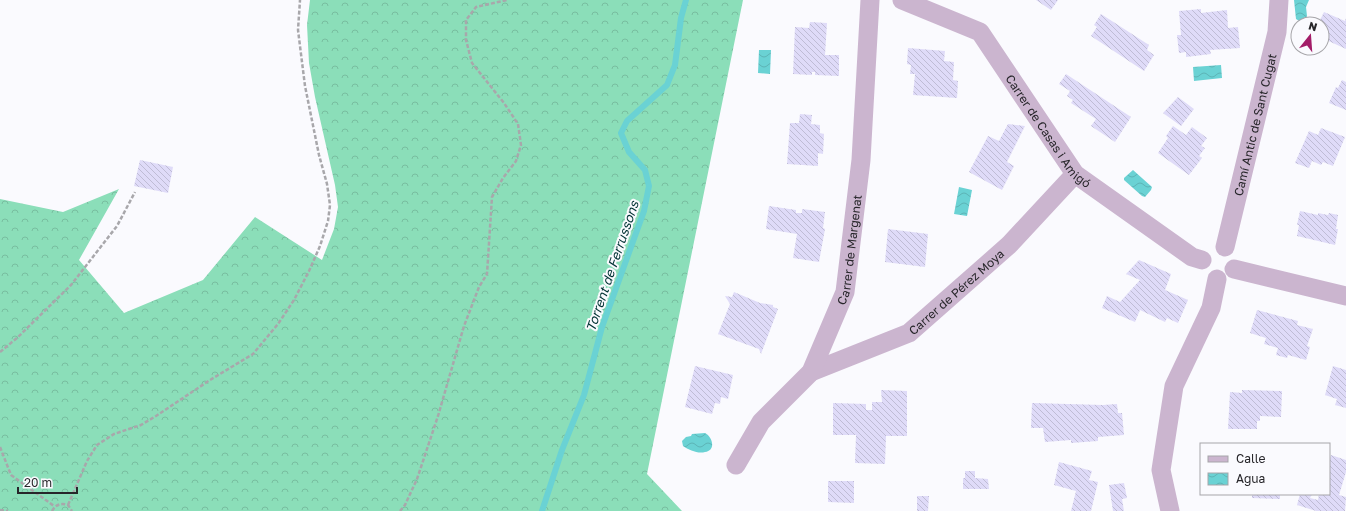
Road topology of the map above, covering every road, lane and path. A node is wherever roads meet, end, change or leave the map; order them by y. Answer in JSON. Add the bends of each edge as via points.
{"nodes":[{"id":1,"x":300,"y":0,"type":"edge"},
{"id":2,"x":507,"y":0,"type":"edge"},
{"id":3,"x":870,"y":0,"type":"edge"},
{"id":4,"x":902,"y":0,"type":"edge"},
{"id":5,"x":1278,"y":0,"type":"edge"},
{"id":6,"x":1075,"y":174,"type":"junction"},
{"id":7,"x":136,"y":192,"type":"dead end"},
{"id":8,"x":1225,"y":247,"type":"junction"},
{"id":9,"x":1202,"y":260,"type":"junction"},
{"id":10,"x":1234,"y":269,"type":"junction"},
{"id":11,"x":1217,"y":280,"type":"junction"},
{"id":12,"x":1346,"y":296,"type":"edge"},
{"id":13,"x":0,"y":352,"type":"edge"},
{"id":14,"x":811,"y":372,"type":"junction"},
{"id":15,"x":0,"y":447,"type":"edge"},
{"id":16,"x":736,"y":465,"type":"dead end"},
{"id":17,"x":68,"y":504,"type":"junction"},
{"id":18,"x":54,"y":506,"type":"junction"},
{"id":19,"x":0,"y":510,"type":"edge"},
{"id":20,"x":8,"y":511,"type":"edge"},
{"id":21,"x":52,"y":511,"type":"edge"},
{"id":22,"x":72,"y":511,"type":"edge"},
{"id":23,"x":400,"y":511,"type":"edge"},
{"id":24,"x":1170,"y":511,"type":"edge"}],
"edges":[{"from":1,"to":17,"type":"path","via":[[298,30],[306,86],[330,205],[328,222],[309,271],[278,324],[253,354],[141,425],[114,434],[97,445]]},
{"from":2,"to":23,"type":"path","via":[[476,8],[466,20],[466,40],[472,63],[518,124],[521,145],[516,161],[492,197],[487,274],[479,287],[464,326],[417,479]]},
{"from":3,"to":14,"type":"street","name":"Carrer de Margenat","via":[[861,160],[845,292]]},
{"from":4,"to":6,"type":"street","name":"Carrer de Casas i Amigó","via":[[980,32]]},
{"from":5,"to":8,"type":"street","name":"Camí Antic de Sant Cugat","via":[[1278,32]]},
{"from":6,"to":9,"type":"street","name":"Carrer de Casas i Amigó","via":[[1192,257]]},
{"from":6,"to":14,"type":"street","name":"Carrer de Pérez Moya","via":[[1009,245],[909,333]]},
{"from":7,"to":13,"type":"path","via":[[118,226],[71,285]]},
{"from":8,"to":9,"type":"street","via":[[1215,246],[1209,249]]},
{"from":8,"to":10,"type":"street","via":[[1234,256]]},
{"from":9,"to":11,"type":"street","via":[[1205,273]]},
{"from":10,"to":11,"type":"street","via":[[1228,277]]},
{"from":10,"to":12,"type":"street"},
{"from":11,"to":24,"type":"street","via":[[1211,308],[1174,386],[1161,470]]},
{"from":14,"to":16,"type":"street","name":"Carrer de Margenat","via":[[761,422]]},
{"from":15,"to":18,"type":"path","via":[[11,475]]},
{"from":17,"to":18,"type":"path"},
{"from":17,"to":22,"type":"path"},
{"from":18,"to":21,"type":"path"},
{"from":19,"to":20,"type":"path"}]}
